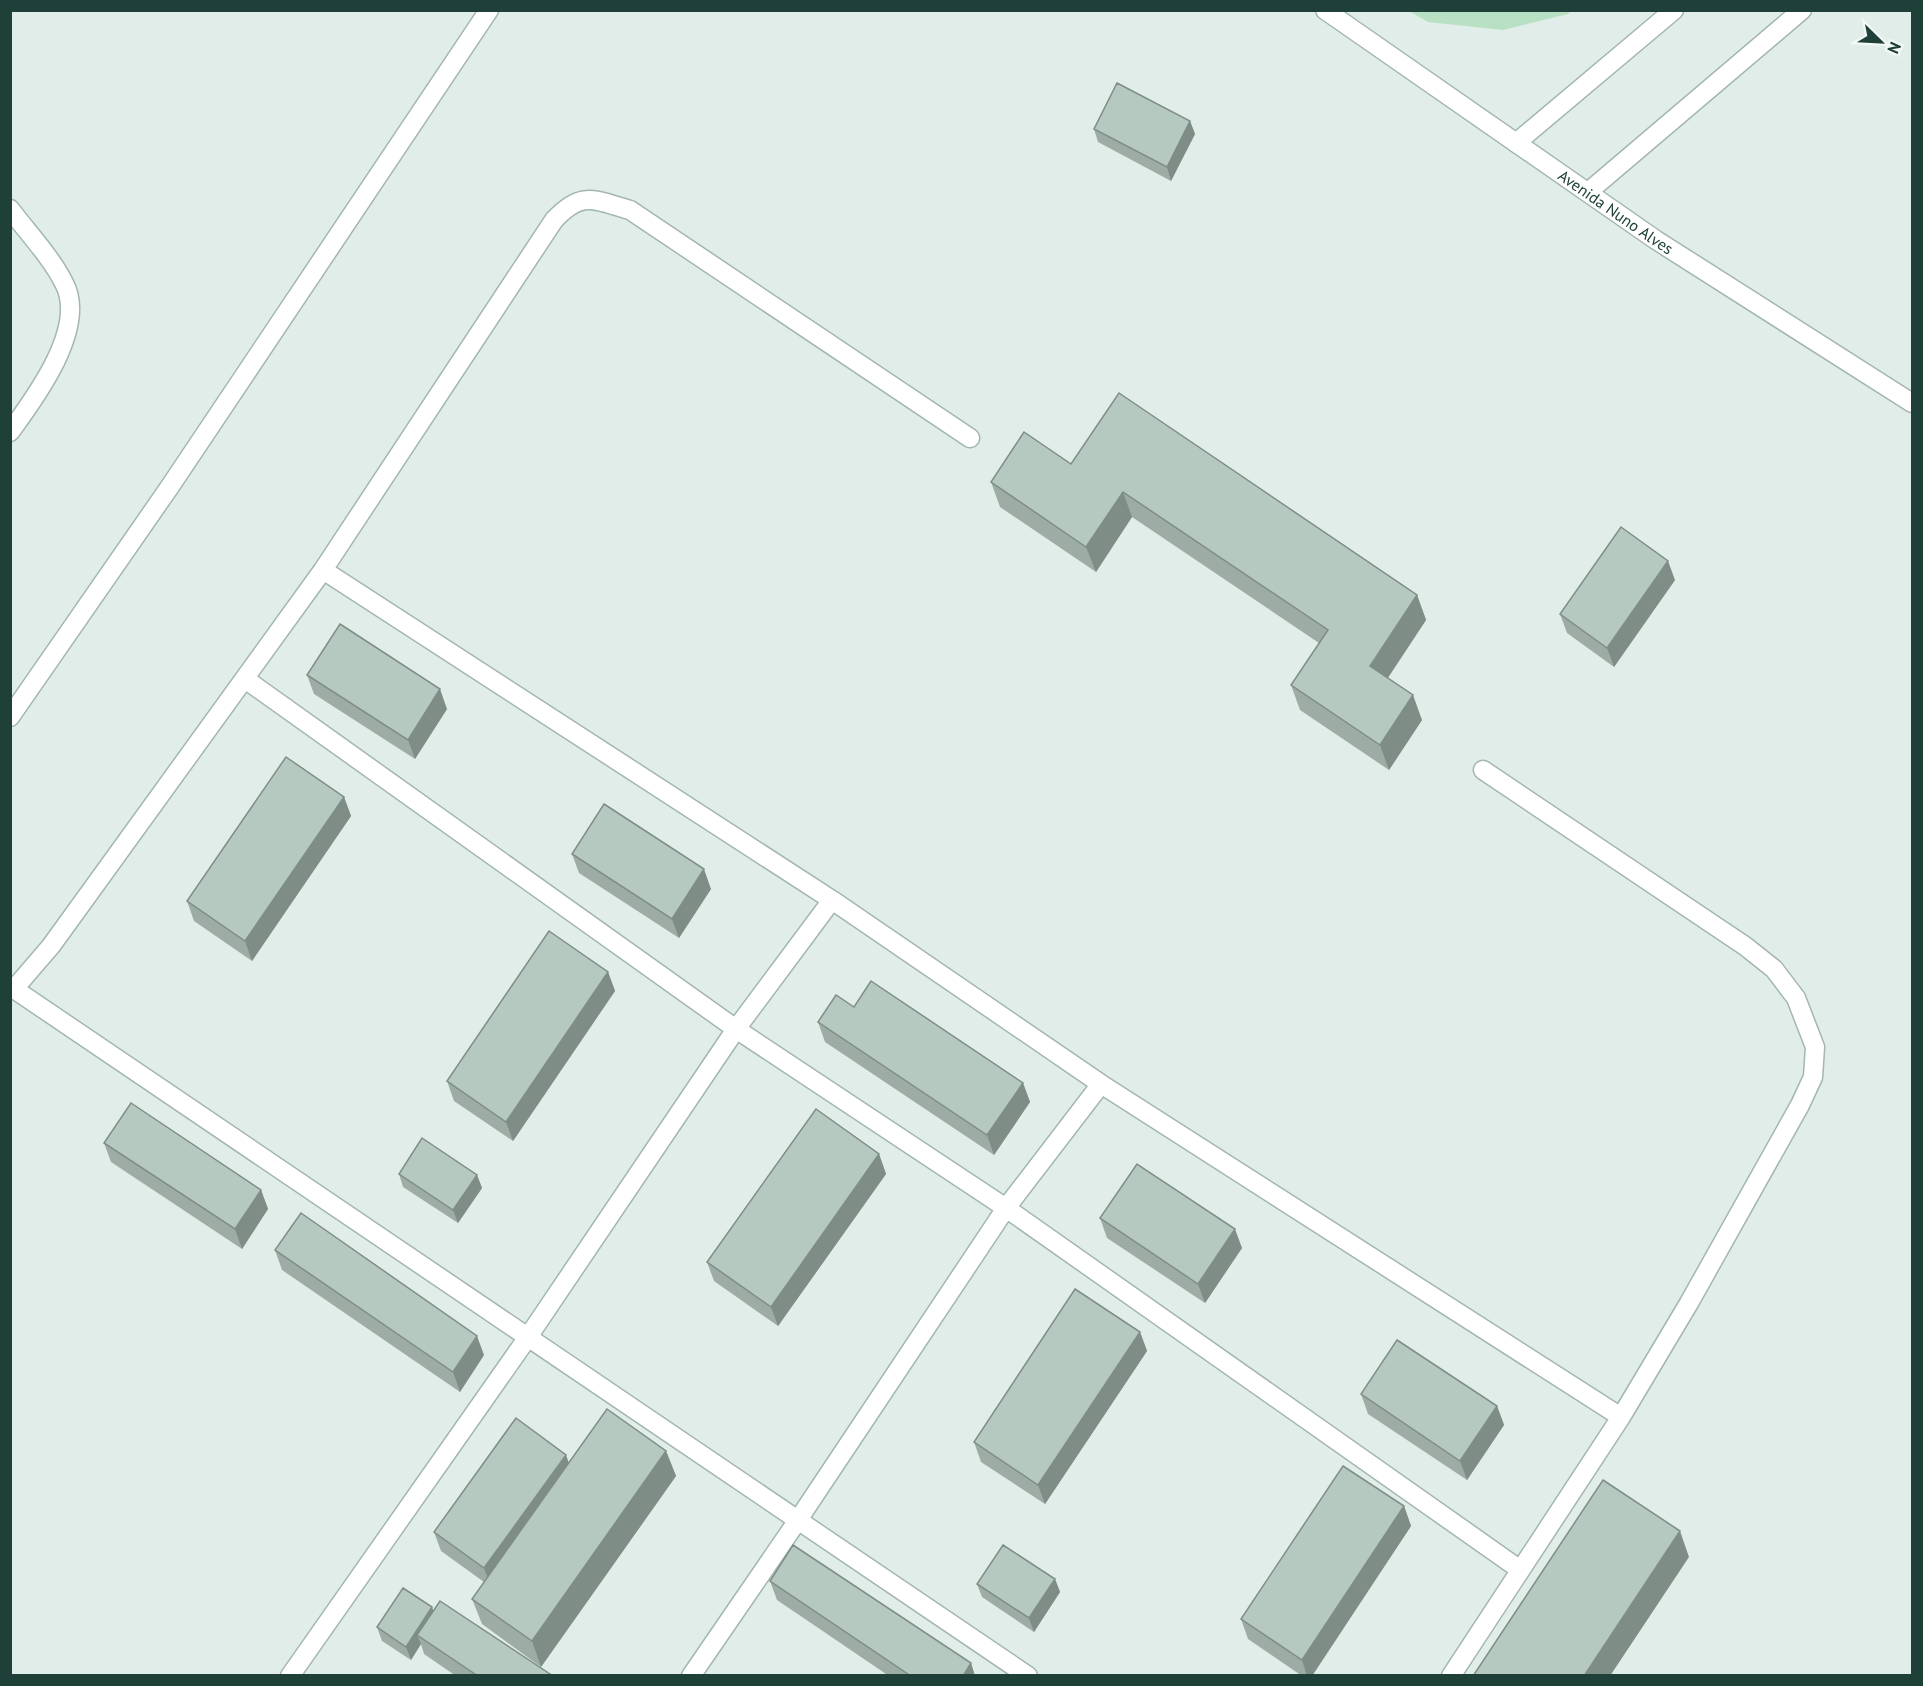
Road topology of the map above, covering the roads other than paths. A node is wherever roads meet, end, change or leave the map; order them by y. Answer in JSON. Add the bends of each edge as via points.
{"nodes":[{"id":1,"x":489,"y":10,"type":"edge"},
{"id":2,"x":1325,"y":10,"type":"edge"},
{"id":3,"x":1674,"y":10,"type":"edge"},
{"id":4,"x":1802,"y":10,"type":"edge"},
{"id":5,"x":1516,"y":143,"type":"junction"},
{"id":6,"x":1588,"y":192,"type":"junction"},
{"id":7,"x":10,"y":209,"type":"edge"},
{"id":8,"x":1912,"y":403,"type":"edge"},
{"id":9,"x":10,"y":432,"type":"edge"},
{"id":10,"x":970,"y":438,"type":"dead end"},
{"id":11,"x":323,"y":570,"type":"junction"},
{"id":12,"x":245,"y":679,"type":"junction"},
{"id":13,"x":10,"y":717,"type":"edge"},
{"id":14,"x":1483,"y":770,"type":"dead end"},
{"id":15,"x":832,"y":900,"type":"junction"},
{"id":16,"x":12,"y":992,"type":"edge"},
{"id":17,"x":736,"y":1029,"type":"junction"},
{"id":18,"x":1101,"y":1084,"type":"junction"},
{"id":19,"x":1006,"y":1208,"type":"junction"},
{"id":20,"x":528,"y":1337,"type":"junction"},
{"id":21,"x":1621,"y":1417,"type":"junction"},
{"id":22,"x":798,"y":1520,"type":"junction"},
{"id":23,"x":1519,"y":1569,"type":"junction"},
{"id":24,"x":290,"y":1676,"type":"edge"},
{"id":25,"x":691,"y":1676,"type":"edge"},
{"id":26,"x":1028,"y":1676,"type":"edge"},
{"id":27,"x":1451,"y":1676,"type":"edge"}],
"edges":[{"from":1,"to":13,"type":"street","via":[[171,485]]},
{"from":2,"to":5,"type":"street","name":"Avenida Nuno Alves"},
{"from":3,"to":5,"type":"street"},
{"from":4,"to":6,"type":"street"},
{"from":5,"to":6,"type":"street","name":"Avenida Nuno Alves"},
{"from":6,"to":8,"type":"street","name":"Avenida Nuno Alves","via":[[1656,240]]},
{"from":7,"to":9,"type":"street","via":[[65,285],[71,310],[58,355],[41,389]]},
{"from":10,"to":11,"type":"street","via":[[630,210],[591,199],[570,203],[554,220]]},
{"from":11,"to":12,"type":"street"},
{"from":11,"to":15,"type":"street"},
{"from":12,"to":16,"type":"street","via":[[51,946]]},
{"from":12,"to":17,"type":"street"},
{"from":14,"to":21,"type":"street","via":[[1746,946],[1774,969],[1796,998],[1815,1047],[1813,1077],[1800,1105]]},
{"from":15,"to":17,"type":"street"},
{"from":15,"to":18,"type":"street"},
{"from":16,"to":20,"type":"street"},
{"from":17,"to":19,"type":"street"},
{"from":17,"to":20,"type":"street"},
{"from":18,"to":19,"type":"street"},
{"from":18,"to":21,"type":"street"},
{"from":19,"to":22,"type":"street"},
{"from":19,"to":23,"type":"street"},
{"from":20,"to":22,"type":"street"},
{"from":20,"to":24,"type":"street"},
{"from":21,"to":23,"type":"street"},
{"from":22,"to":25,"type":"street"},
{"from":22,"to":26,"type":"street"},
{"from":23,"to":27,"type":"street"}]}
